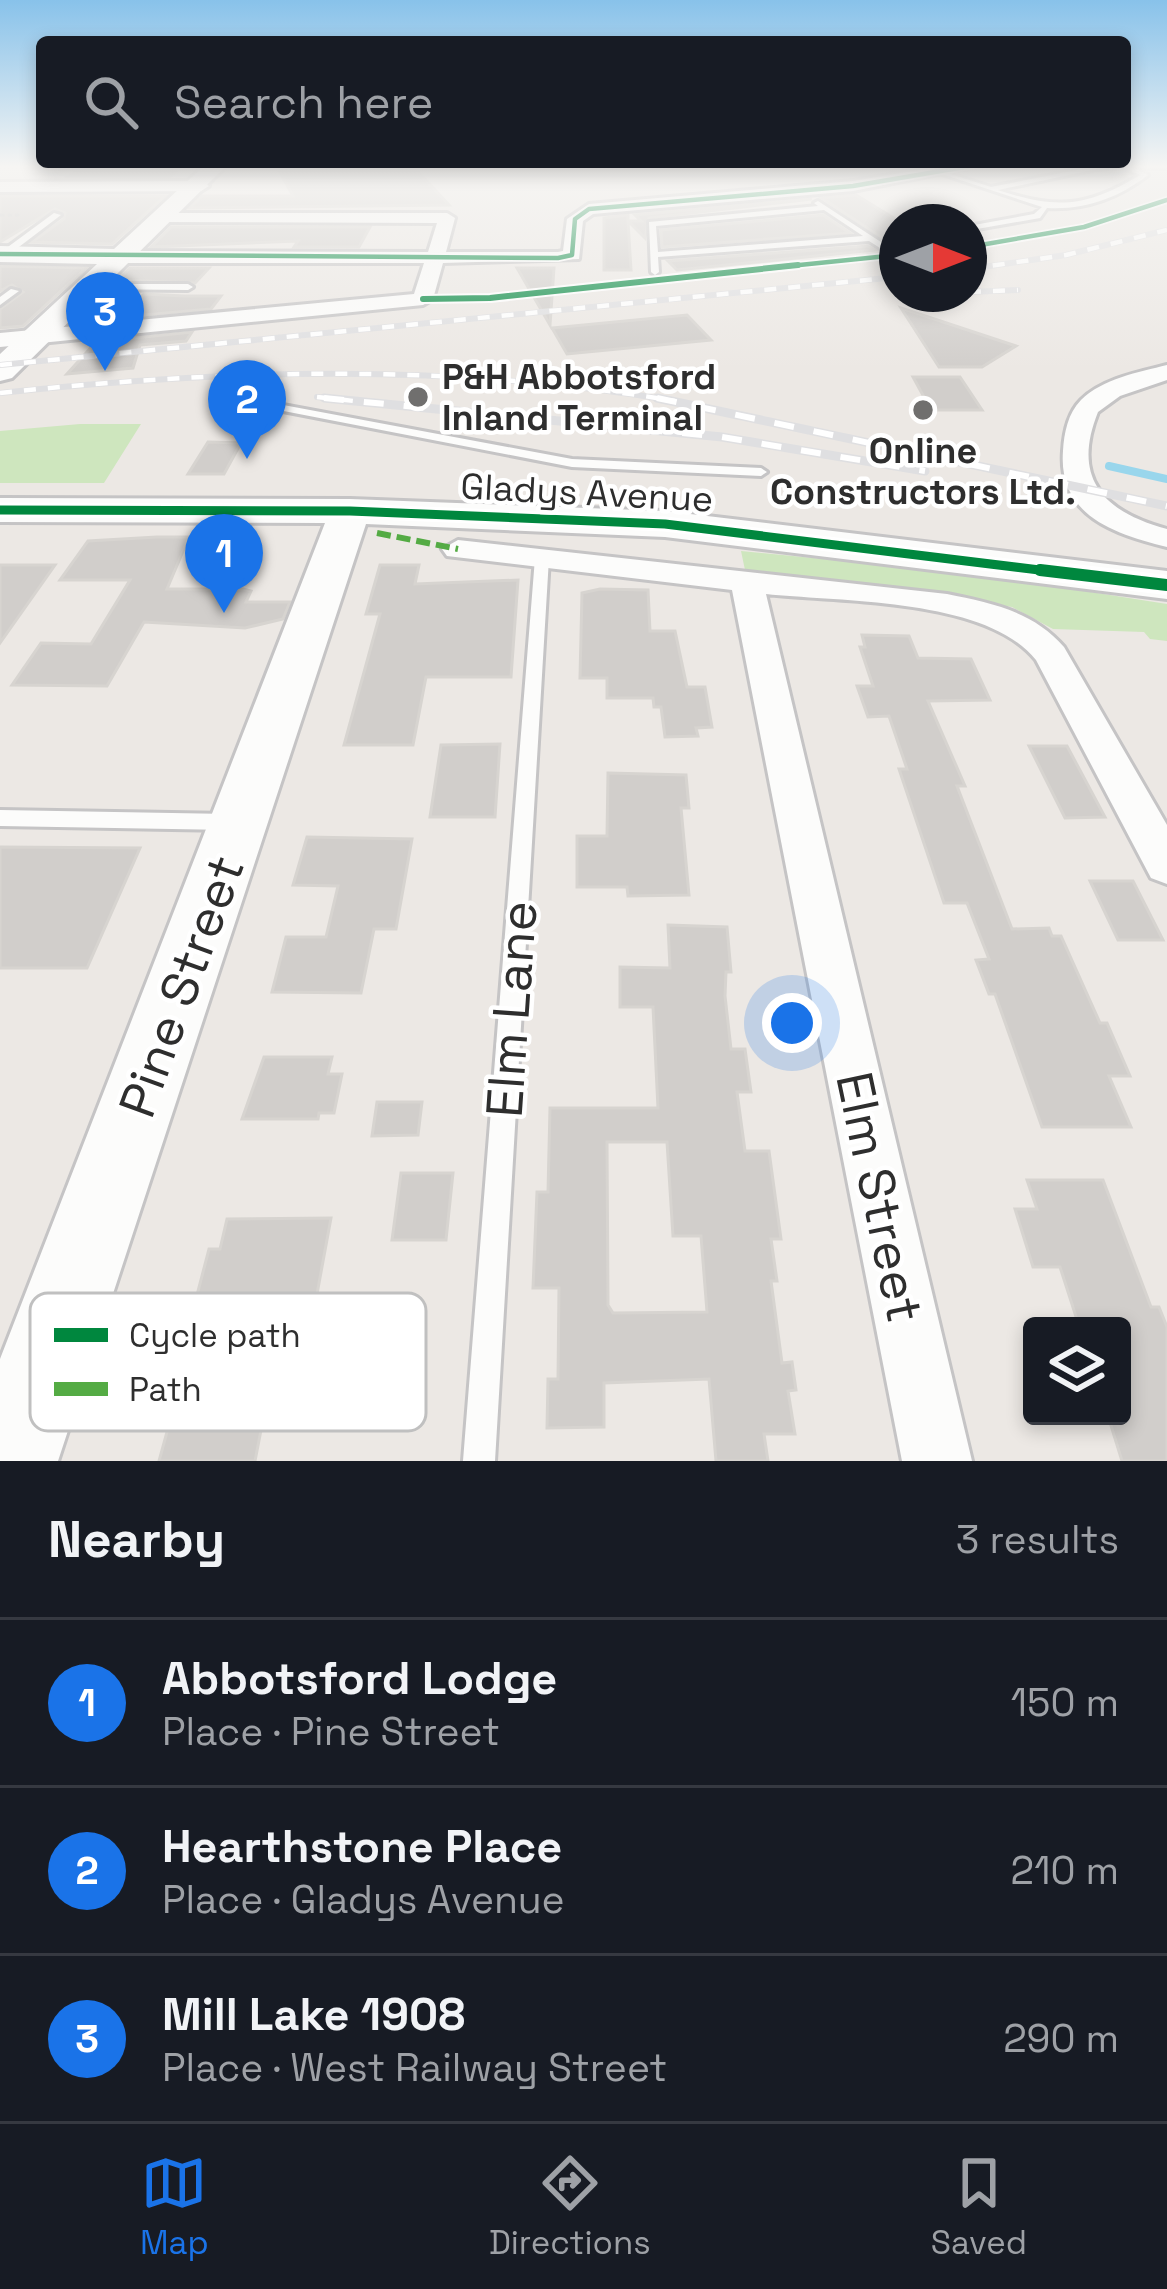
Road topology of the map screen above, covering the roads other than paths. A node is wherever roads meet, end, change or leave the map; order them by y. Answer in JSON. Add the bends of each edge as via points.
{"nodes":[{"id":1,"x":31,"y":233,"type":"edge"},
{"id":2,"x":149,"y":233,"type":"edge"},
{"id":3,"x":442,"y":233,"type":"edge"},
{"id":4,"x":573,"y":233,"type":"edge"},
{"id":5,"x":652,"y":233,"type":"edge"},
{"id":6,"x":863,"y":233,"type":"edge"},
{"id":7,"x":870,"y":238,"type":"junction"},
{"id":8,"x":879,"y":244,"type":"edge"},
{"id":9,"x":2,"y":254,"type":"edge"},
{"id":10,"x":653,"y":255,"type":"junction"},
{"id":11,"x":124,"y":256,"type":"junction"},
{"id":12,"x":435,"y":258,"type":"junction"},
{"id":13,"x":655,"y":272,"type":"dead end"},
{"id":14,"x":91,"y":286,"type":"junction"},
{"id":15,"x":188,"y":287,"type":"dead end"},
{"id":16,"x":14,"y":291,"type":"dead end"},
{"id":17,"x":0,"y":302,"type":"edge"},
{"id":18,"x":38,"y":336,"type":"junction"},
{"id":19,"x":0,"y":340,"type":"edge"},
{"id":20,"x":0,"y":371,"type":"edge"},
{"id":21,"x":1167,"y":372,"type":"edge"},
{"id":22,"x":246,"y":401,"type":"dead end"},
{"id":23,"x":761,"y":472,"type":"dead end"},
{"id":24,"x":0,"y":510,"type":"edge"},
{"id":25,"x":350,"y":511,"type":"junction"},
{"id":26,"x":1167,"y":538,"type":"edge"},
{"id":27,"x":458,"y":549,"type":"dead end"},
{"id":28,"x":542,"y":558,"type":"junction"},
{"id":29,"x":747,"y":581,"type":"junction"},
{"id":30,"x":1167,"y":585,"type":"edge"},
{"id":31,"x":0,"y":818,"type":"edge"},
{"id":32,"x":239,"y":823,"type":"junction"},
{"id":33,"x":1167,"y":865,"type":"edge"},
{"id":34,"x":70,"y":1293,"type":"edge"},
{"id":35,"x":30,"y":1403,"type":"edge"},
{"id":36,"x":9,"y":1461,"type":"edge"},
{"id":37,"x":479,"y":1461,"type":"edge"},
{"id":38,"x":937,"y":1461,"type":"edge"}],
"edges":[{"from":1,"to":9,"type":"lane"},
{"from":2,"to":11,"type":"main road"},
{"from":3,"to":12,"type":"street"},
{"from":4,"to":12,"type":"street","via":[[569,256]]},
{"from":5,"to":10,"type":"lane"},
{"from":6,"to":7,"type":"lane"},
{"from":7,"to":8,"type":"lane"},
{"from":7,"to":10,"type":"lane"},
{"from":9,"to":11,"type":"main road"},
{"from":10,"to":13,"type":"lane"},
{"from":11,"to":12,"type":"street"},
{"from":11,"to":14,"type":"main road"},
{"from":12,"to":18,"type":"street","via":[[423,299]]},
{"from":14,"to":15,"type":"lane"},
{"from":14,"to":18,"type":"main road"},
{"from":16,"to":17,"type":"lane"},
{"from":18,"to":19,"type":"street"},
{"from":18,"to":20,"type":"main road"},
{"from":21,"to":26,"type":"street","via":[[1092,403],[1072,470],[1103,515]]},
{"from":22,"to":23,"type":"lane","via":[[572,463]]},
{"from":24,"to":25,"type":"main road","name":"Gladys Avenue"},
{"from":25,"to":30,"type":"main road","name":"Gladys Avenue","via":[[665,524]]},
{"from":25,"to":32,"type":"main road","name":"Pine Street"},
{"from":27,"to":28,"type":"street","name":"Gladys Avenue"},
{"from":28,"to":29,"type":"street","name":"Gladys Avenue"},
{"from":28,"to":37,"type":"lane","name":"Elm Lane"},
{"from":29,"to":33,"type":"street","name":"Gladys Avenue","via":[[988,613],[1026,629],[1051,655]]},
{"from":29,"to":38,"type":"street","name":"Elm Street"},
{"from":31,"to":32,"type":"lane"},
{"from":32,"to":34,"type":"main road","name":"Pine Street"},
{"from":35,"to":36,"type":"main road","name":"Pine Street"}]}
